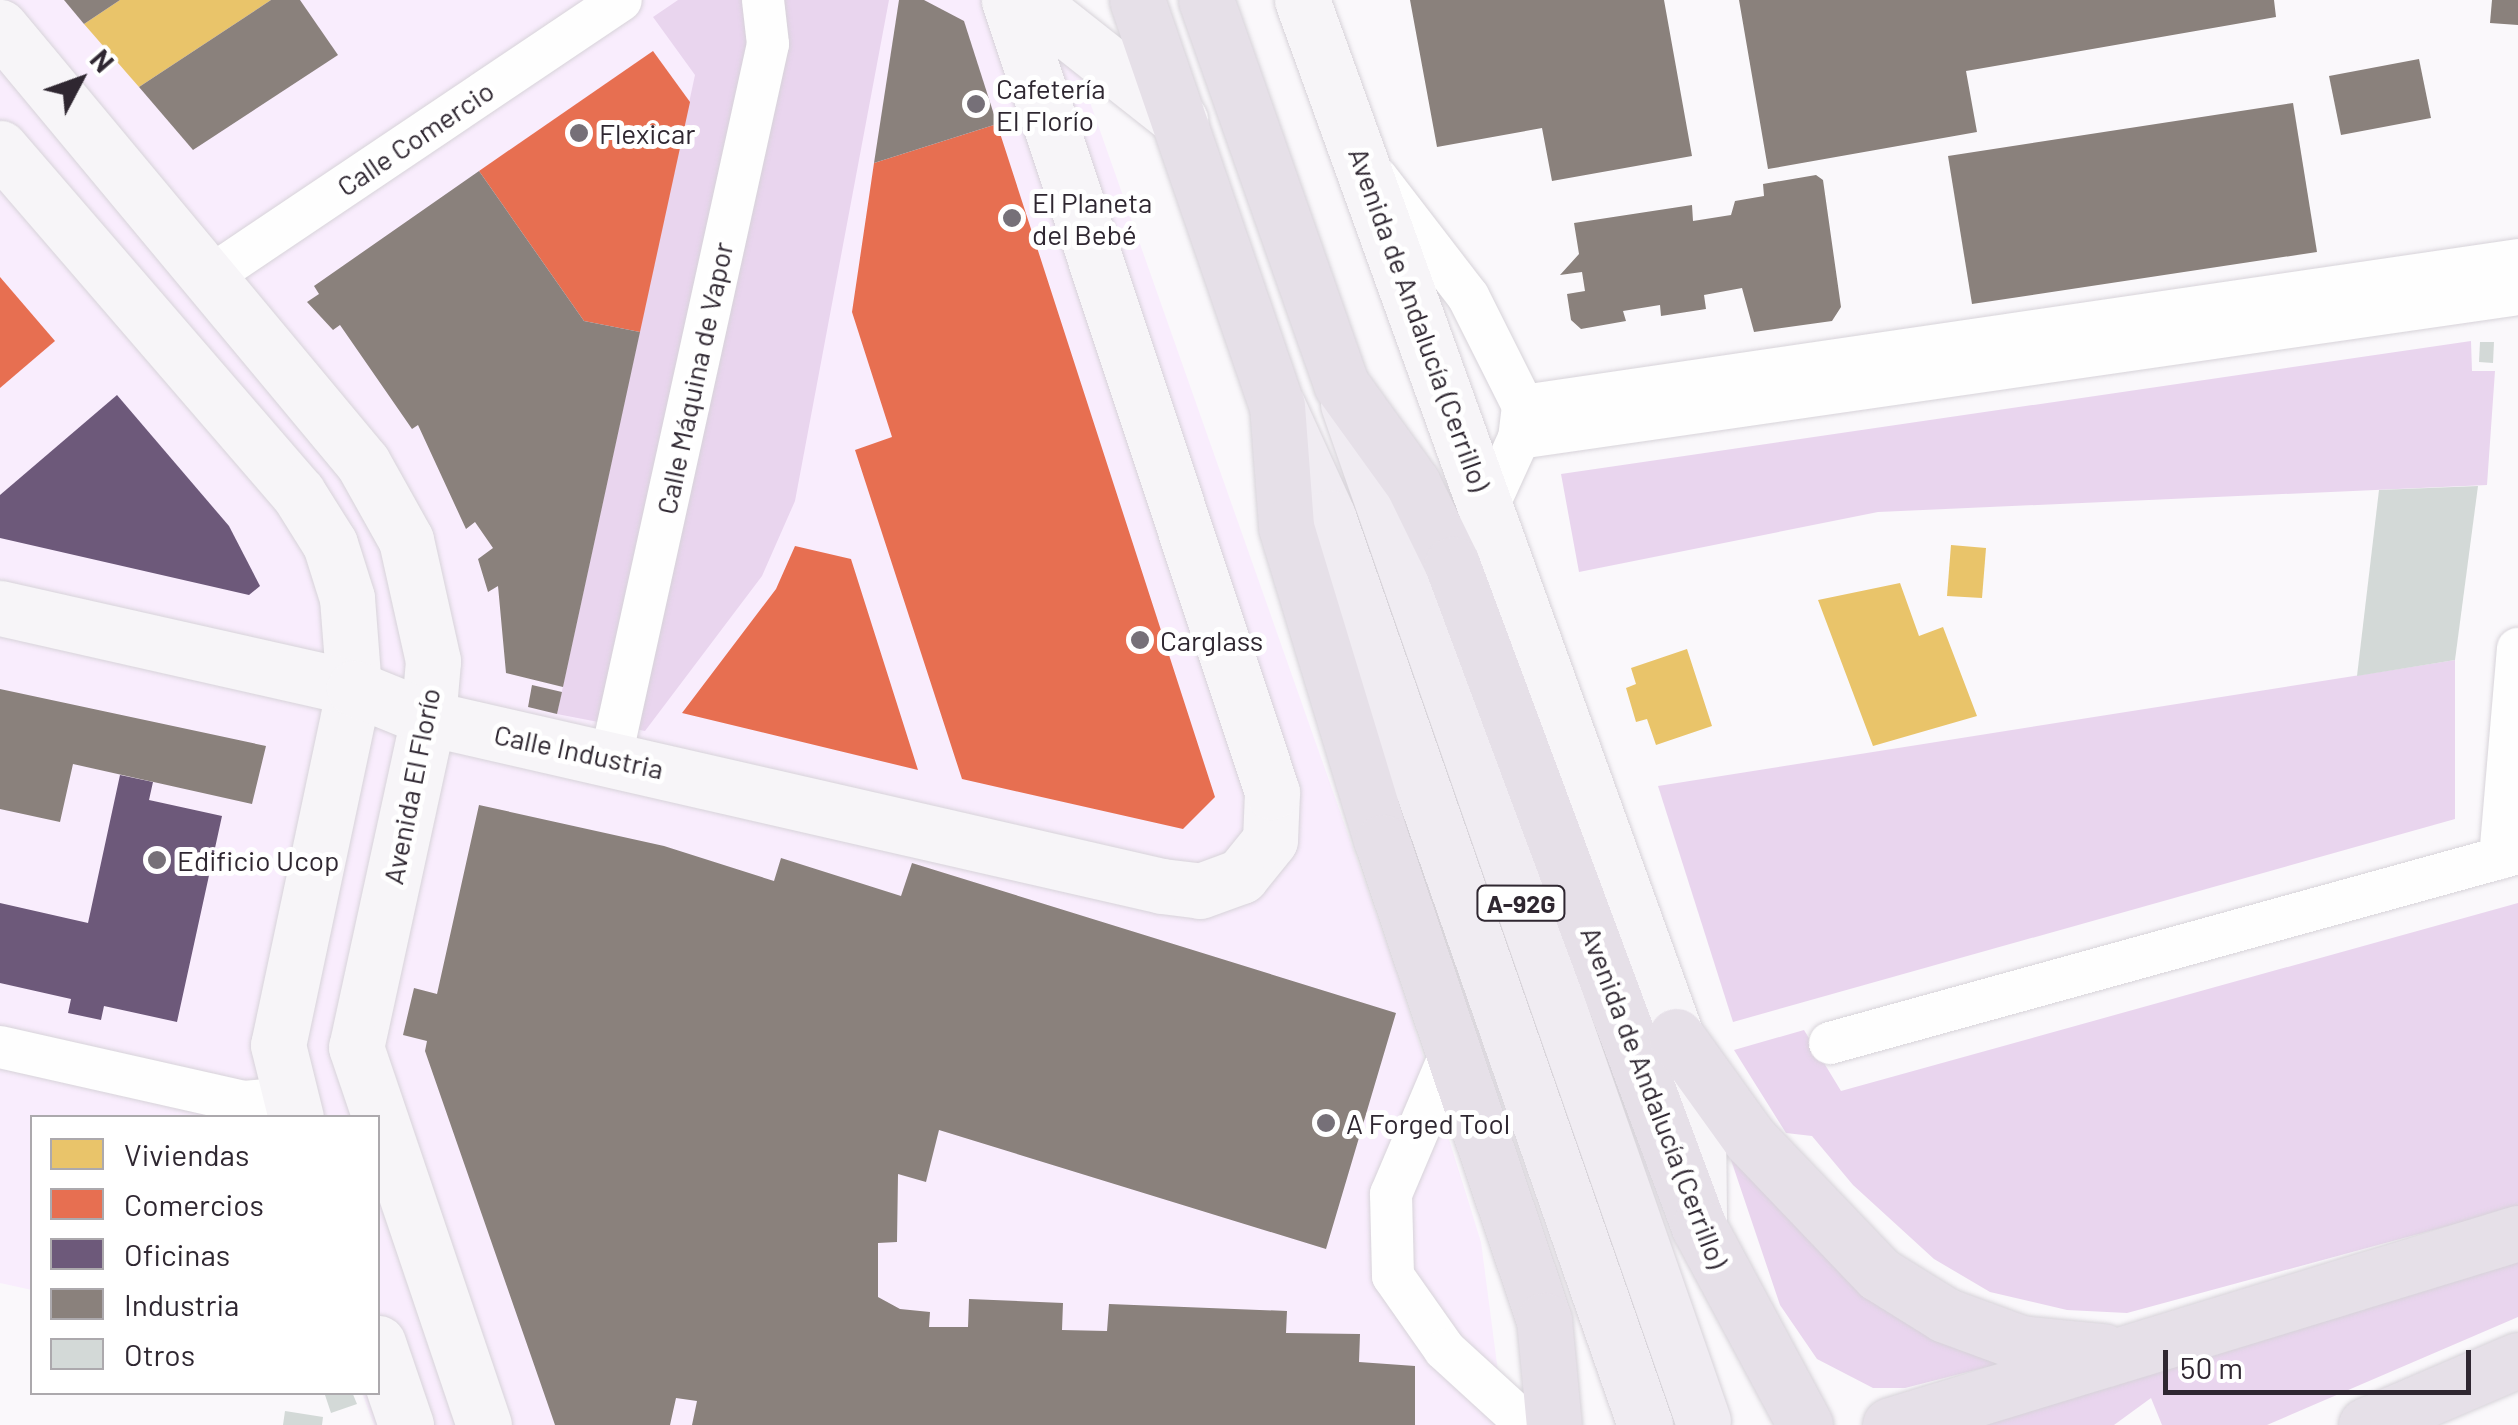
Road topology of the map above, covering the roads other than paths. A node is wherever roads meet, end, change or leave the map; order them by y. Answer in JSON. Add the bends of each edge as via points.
{"nodes":[{"id":1,"x":621,"y":0,"type":"edge"},
{"id":2,"x":764,"y":0,"type":"edge"},
{"id":3,"x":1009,"y":0,"type":"edge"},
{"id":4,"x":1028,"y":0,"type":"edge"},
{"id":5,"x":1138,"y":0,"type":"edge"},
{"id":6,"x":1206,"y":0,"type":"edge"},
{"id":7,"x":1302,"y":0,"type":"edge"},
{"id":8,"x":0,"y":27,"type":"edge"},
{"id":9,"x":1180,"y":120,"type":"junction"},
{"id":10,"x":0,"y":148,"type":"edge"},
{"id":11,"x":1362,"y":158,"type":"junction"},
{"id":12,"x":2518,"y":260,"type":"edge"},
{"id":13,"x":209,"y":278,"type":"junction"},
{"id":14,"x":2518,"y":294,"type":"edge"},
{"id":15,"x":148,"y":321,"type":"junction"},
{"id":16,"x":1342,"y":384,"type":"junction"},
{"id":17,"x":1277,"y":406,"type":"junction"},
{"id":18,"x":1521,"y":422,"type":"junction"},
{"id":19,"x":1488,"y":506,"type":"junction"},
{"id":20,"x":0,"y":608,"type":"edge"},
{"id":21,"x":2518,"y":649,"type":"edge"},
{"id":22,"x":354,"y":688,"type":"junction"},
{"id":23,"x":428,"y":718,"type":"junction"},
{"id":24,"x":611,"y":758,"type":"junction"},
{"id":25,"x":2509,"y":856,"type":"edge"},
{"id":26,"x":1676,"y":1036,"type":"junction"},
{"id":27,"x":1830,"y":1043,"type":"dead end"},
{"id":28,"x":0,"y":1047,"type":"edge"},
{"id":29,"x":1453,"y":1048,"type":"junction"},
{"id":30,"x":362,"y":1073,"type":"junction"},
{"id":31,"x":293,"y":1108,"type":"edge"},
{"id":32,"x":377,"y":1115,"type":"edge"},
{"id":33,"x":380,"y":1125,"type":"edge"},
{"id":34,"x":1699,"y":1227,"type":"junction"},
{"id":35,"x":2518,"y":1234,"type":"edge"},
{"id":36,"x":380,"y":1349,"type":"edge"},
{"id":37,"x":2131,"y":1354,"type":"junction"},
{"id":38,"x":2518,"y":1360,"type":"edge"},
{"id":39,"x":1703,"y":1421,"type":"dead end"},
{"id":40,"x":406,"y":1425,"type":"edge"},
{"id":41,"x":484,"y":1425,"type":"edge"},
{"id":42,"x":1526,"y":1425,"type":"edge"},
{"id":43,"x":1554,"y":1425,"type":"edge"},
{"id":44,"x":1645,"y":1425,"type":"edge"},
{"id":45,"x":1804,"y":1425,"type":"edge"},
{"id":46,"x":1890,"y":1425,"type":"edge"},
{"id":47,"x":2366,"y":1425,"type":"edge"}],
"edges":[{"from":1,"to":13,"type":"street","name":"Calle Comercio"},
{"from":2,"to":24,"type":"street","name":"Calle Máquina de Vapor","via":[[768,44]]},
{"from":3,"to":24,"type":"main road","name":"Calle Industria","via":[[1272,792],[1270,840],[1241,876],[1200,891]]},
{"from":4,"to":9,"type":"main road"},
{"from":5,"to":9,"type":"highway","number":"A-92G"},
{"from":6,"to":16,"type":"highway","name":"Avenida de Andalucía (Cerrillo)","number":"A-92G"},
{"from":7,"to":11,"type":"main road","name":"Avenida de Andalucía (Cerrillo)"},
{"from":8,"to":13,"type":"main road","name":"Avenida El Florío"},
{"from":9,"to":17,"type":"highway","number":"A-92G"},
{"from":10,"to":15,"type":"main road"},
{"from":11,"to":18,"type":"street","via":[[1468,296]]},
{"from":11,"to":19,"type":"main road","name":"Avenida de Andalucía (Cerrillo)"},
{"from":12,"to":18,"type":"street"},
{"from":13,"to":15,"type":"main road"},
{"from":13,"to":23,"type":"main road","name":"Avenida El Florío","via":[[362,463],[406,540],[433,661]]},
{"from":14,"to":18,"type":"street"},
{"from":15,"to":22,"type":"main road","via":[[298,493],[330,544],[348,598]]},
{"from":16,"to":34,"type":"highway","name":"Avenida de Andalucía (Cerrillo)","via":[[1412,484],[1452,564]]},
{"from":16,"to":39,"type":"main road","name":"Avenida de Andalucía (Cerrillo)","number":"A-92G"},
{"from":17,"to":29,"type":"highway","via":[[1286,527]]},
{"from":17,"to":44,"type":"main road","number":"A-92G","via":[[1328,517]]},
{"from":18,"to":19,"type":"street"},
{"from":19,"to":26,"type":"main road","name":"Avenida de Andalucía (Cerrillo)"},
{"from":20,"to":22,"type":"main road","name":"Calle Industria"},
{"from":21,"to":25,"type":"street"},
{"from":22,"to":23,"type":"main road","name":"Calle Industria"},
{"from":22,"to":31,"type":"main road","via":[[278,1046]]},
{"from":23,"to":24,"type":"main road","name":"Calle Industria"},
{"from":23,"to":30,"type":"main road","name":"Avenida El Florío","via":[[356,1047]]},
{"from":25,"to":27,"type":"street"},
{"from":26,"to":34,"type":"main road","name":"Avenida de Andalucía (Cerrillo)","via":[[1698,1119]]},
{"from":26,"to":37,"type":"highway","via":[[1750,1139],[1879,1274],[1944,1315],[2022,1344]]},
{"from":28,"to":31,"type":"street"},
{"from":29,"to":42,"type":"street","via":[[1391,1194],[1392,1276],[1445,1350]]},
{"from":29,"to":43,"type":"highway","via":[[1544,1320]]},
{"from":30,"to":31,"type":"main road"},
{"from":30,"to":32,"type":"main road","name":"Avenida El Florío"},
{"from":33,"to":41,"type":"main road","name":"Avenida El Florío"},
{"from":34,"to":45,"type":"highway","name":"Avenida de Andalucía (Cerrillo)"},
{"from":35,"to":37,"type":"highway"},
{"from":36,"to":40,"type":"main road"},
{"from":37,"to":46,"type":"highway"},
{"from":38,"to":47,"type":"highway"}]}
